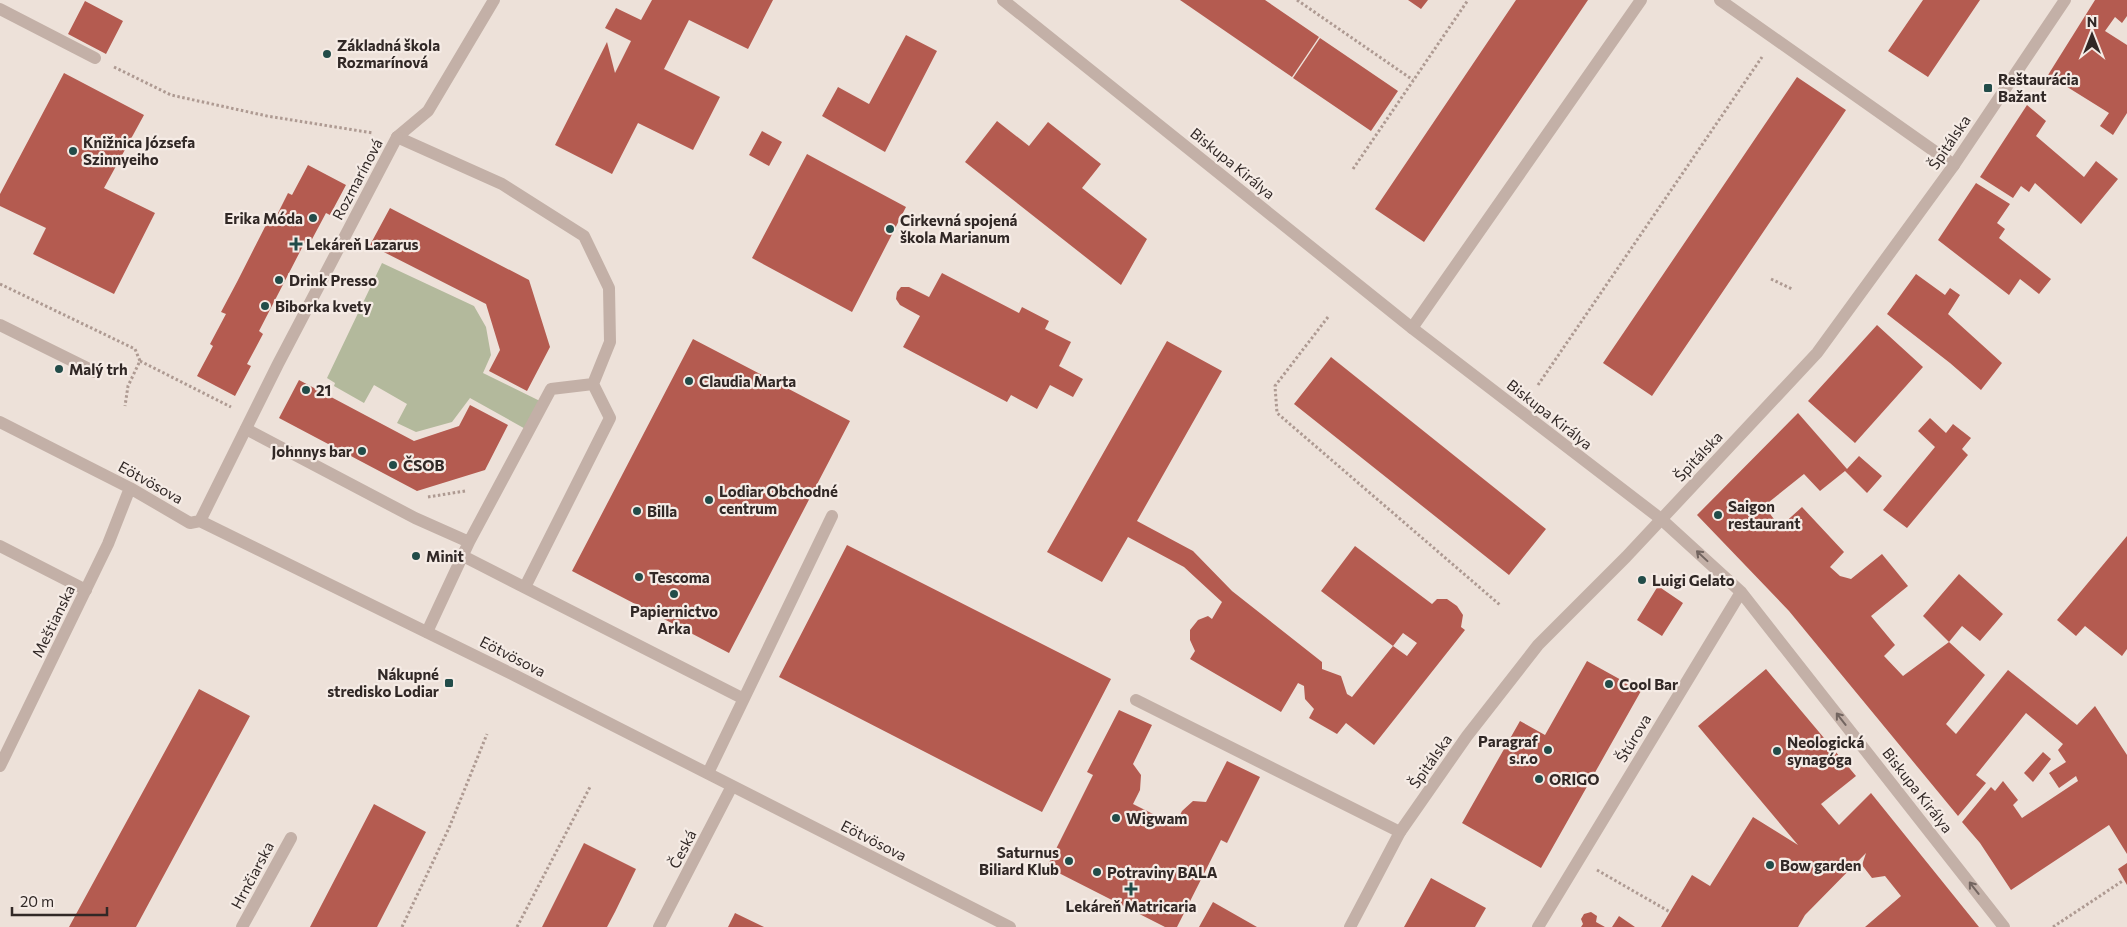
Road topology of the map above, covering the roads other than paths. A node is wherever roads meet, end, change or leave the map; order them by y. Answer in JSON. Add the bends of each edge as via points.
{"nodes":[{"id":1,"x":494,"y":0,"type":"edge"},
{"id":2,"x":1004,"y":0,"type":"edge"},
{"id":3,"x":1641,"y":0,"type":"edge"},
{"id":4,"x":1720,"y":0,"type":"edge"},
{"id":5,"x":2064,"y":0,"type":"edge"},
{"id":6,"x":0,"y":9,"type":"edge"},
{"id":7,"x":95,"y":58,"type":"road end"},
{"id":8,"x":397,"y":137,"type":"junction"},
{"id":9,"x":1954,"y":165,"type":"junction"},
{"id":10,"x":0,"y":325,"type":"edge"},
{"id":11,"x":1412,"y":328,"type":"junction"},
{"id":12,"x":95,"y":372,"type":"dead end"},
{"id":13,"x":593,"y":384,"type":"junction"},
{"id":14,"x":0,"y":422,"type":"edge"},
{"id":15,"x":246,"y":430,"type":"junction"},
{"id":16,"x":130,"y":488,"type":"junction"},
{"id":17,"x":832,"y":516,"type":"dead end"},
{"id":18,"x":1661,"y":519,"type":"junction"},
{"id":19,"x":200,"y":521,"type":"junction"},
{"id":20,"x":469,"y":542,"type":"junction"},
{"id":21,"x":0,"y":546,"type":"edge"},
{"id":22,"x":463,"y":556,"type":"junction"},
{"id":23,"x":526,"y":587,"type":"junction"},
{"id":24,"x":86,"y":590,"type":"junction"},
{"id":25,"x":1741,"y":592,"type":"junction"},
{"id":26,"x":427,"y":632,"type":"junction"},
{"id":27,"x":742,"y":698,"type":"junction"},
{"id":28,"x":1136,"y":700,"type":"dead end"},
{"id":29,"x":0,"y":766,"type":"edge"},
{"id":30,"x":708,"y":773,"type":"junction"},
{"id":31,"x":732,"y":786,"type":"junction"},
{"id":32,"x":1400,"y":832,"type":"junction"},
{"id":33,"x":291,"y":838,"type":"dead end"},
{"id":34,"x":242,"y":927,"type":"edge"},
{"id":35,"x":659,"y":927,"type":"edge"},
{"id":36,"x":1010,"y":927,"type":"edge"},
{"id":37,"x":1350,"y":927,"type":"edge"},
{"id":38,"x":1538,"y":927,"type":"edge"},
{"id":39,"x":2004,"y":927,"type":"edge"}],
"edges":[{"from":1,"to":8,"type":"street","name":"Rozmarínová","via":[[428,112]]},
{"from":2,"to":11,"type":"street","name":"Biskupa Királya"},
{"from":3,"to":11,"type":"street"},
{"from":4,"to":9,"type":"street"},
{"from":5,"to":9,"type":"street","name":"Špitálska"},
{"from":6,"to":7,"type":"street"},
{"from":8,"to":13,"type":"street","via":[[502,184],[584,236],[609,288],[610,342]]},
{"from":8,"to":15,"type":"street","name":"Rozmarínová"},
{"from":9,"to":18,"type":"street","name":"Špitálska","via":[[1817,353]]},
{"from":10,"to":12,"type":"street"},
{"from":11,"to":18,"type":"street","name":"Biskupa Királya"},
{"from":13,"to":20,"type":"street","via":[[551,390]]},
{"from":13,"to":23,"type":"street","via":[[610,418]]},
{"from":14,"to":16,"type":"street","name":"Eötvösova"},
{"from":15,"to":19,"type":"street","name":"Rozmarínová"},
{"from":15,"to":20,"type":"street","via":[[415,518]]},
{"from":16,"to":19,"type":"street","name":"Eötvösova","via":[[190,523]]},
{"from":16,"to":24,"type":"street","name":"Meštianska"},
{"from":17,"to":27,"type":"street"},
{"from":25,"to":18,"type":"street","name":"Biskupa Királya","one_way":true},
{"from":18,"to":32,"type":"street","name":"Špitálska","via":[[1538,645],[1467,736]]},
{"from":19,"to":26,"type":"street","name":"Eötvösova"},
{"from":20,"to":22,"type":"street"},
{"from":21,"to":24,"type":"street"},
{"from":22,"to":23,"type":"street"},
{"from":22,"to":26,"type":"street"},
{"from":23,"to":27,"type":"street"},
{"from":24,"to":29,"type":"street","name":"Meštianska"},
{"from":25,"to":38,"type":"street","name":"Štúrova"},
{"from":39,"to":25,"type":"street","name":"Biskupa Királya","one_way":true},
{"from":26,"to":30,"type":"street","name":"Eötvösova"},
{"from":27,"to":30,"type":"street"},
{"from":28,"to":32,"type":"street"},
{"from":30,"to":31,"type":"street","name":"Eötvösova"},
{"from":31,"to":35,"type":"street","name":"Česká"},
{"from":31,"to":36,"type":"street","name":"Eötvösova"},
{"from":32,"to":37,"type":"street","name":"Špitálska"},
{"from":33,"to":34,"type":"street","name":"Hrnčiarska"}]}
